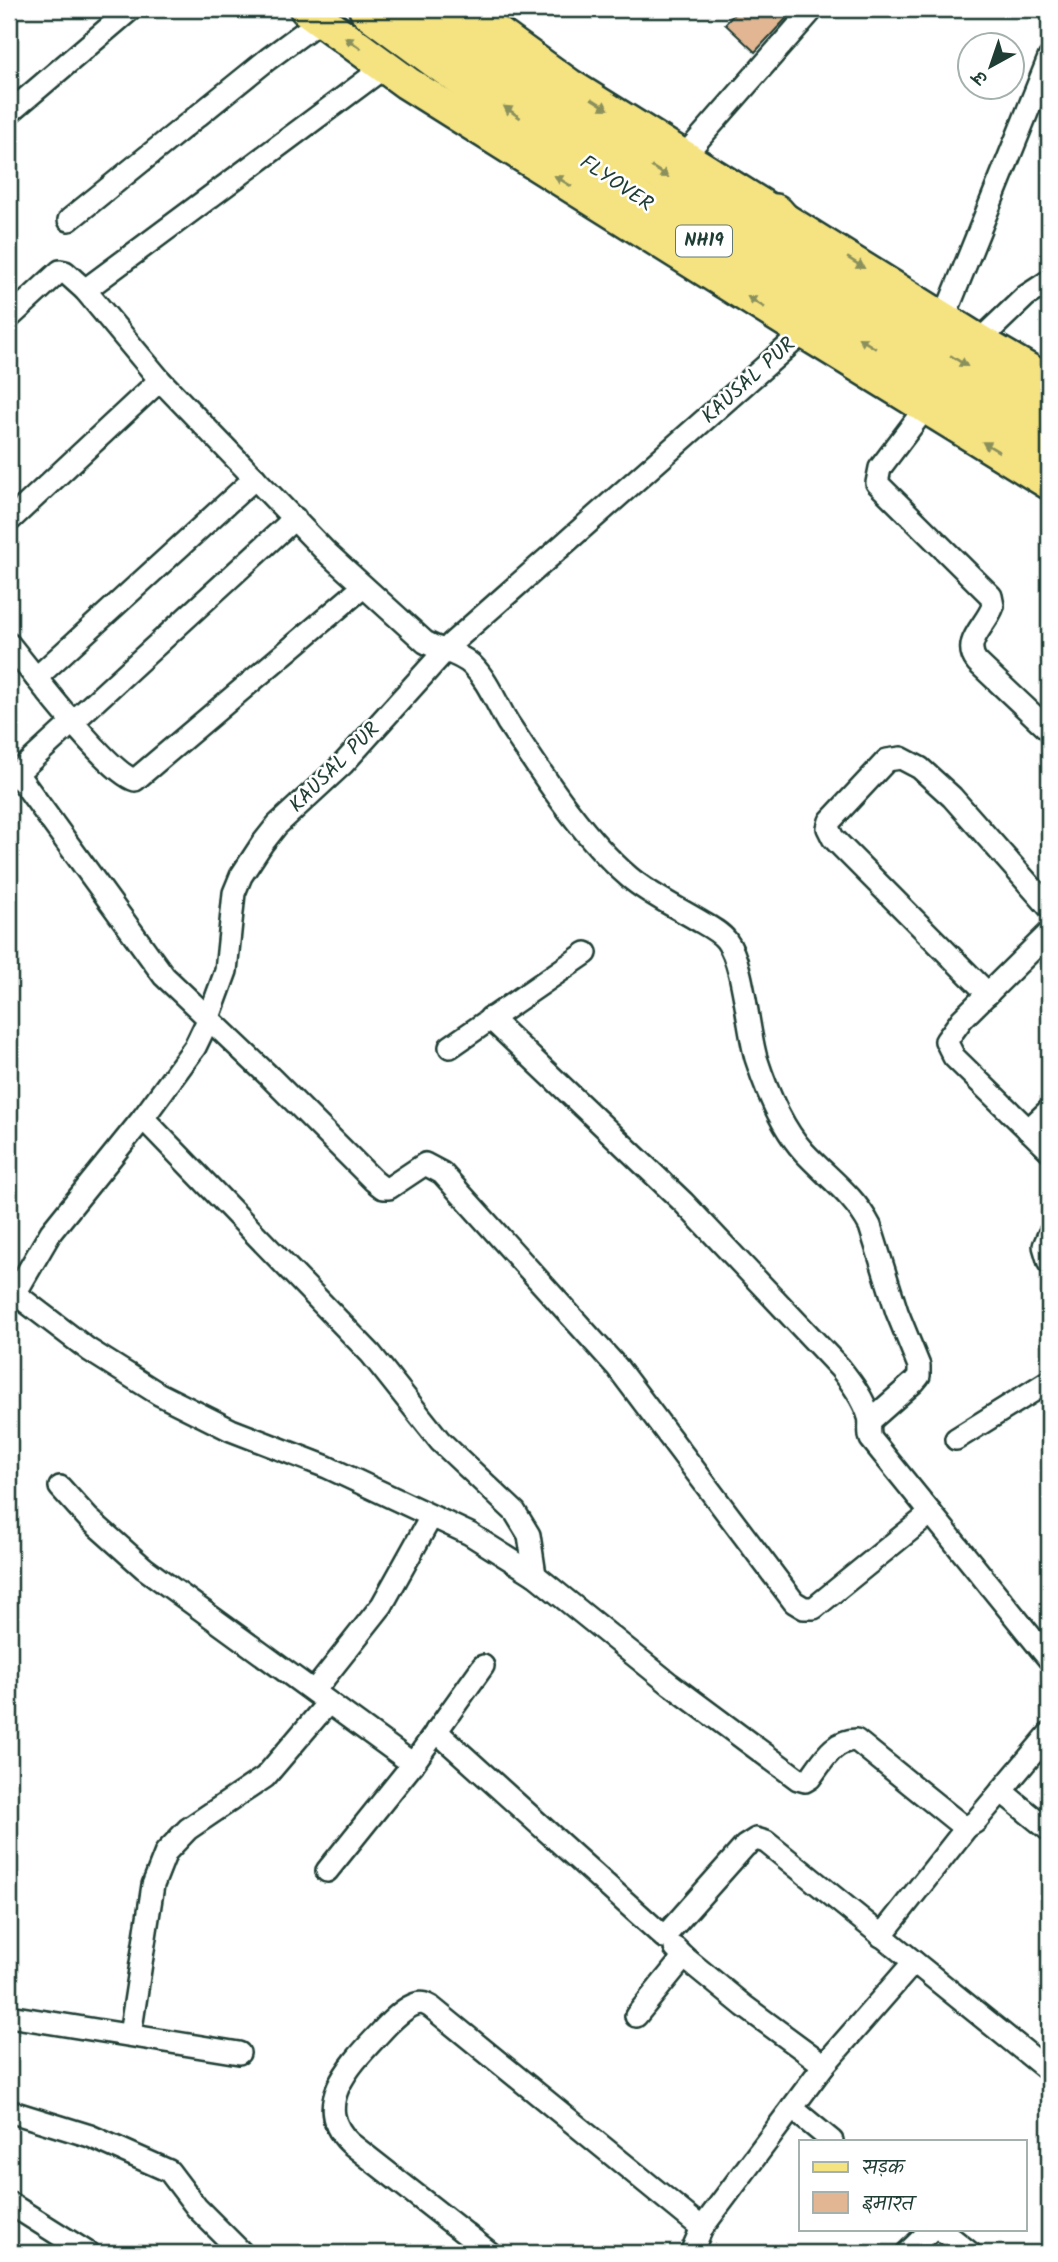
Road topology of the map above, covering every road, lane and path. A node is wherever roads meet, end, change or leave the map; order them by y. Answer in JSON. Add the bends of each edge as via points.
{"nodes":[{"id":1,"x":131,"y":9,"type":"edge"},
{"id":2,"x":368,"y":9,"type":"edge"},
{"id":3,"x":421,"y":9,"type":"edge"},
{"id":4,"x":464,"y":9,"type":"edge"},
{"id":5,"x":813,"y":9,"type":"edge"},
{"id":6,"x":313,"y":15,"type":"edge"},
{"id":7,"x":1049,"y":58,"type":"edge"},
{"id":8,"x":386,"y":66,"type":"junction"},
{"id":9,"x":9,"y":113,"type":"edge"},
{"id":10,"x":684,"y":156,"type":"junction"},
{"id":11,"x":775,"y":213,"type":"junction"},
{"id":12,"x":69,"y":220,"type":"dead end"},
{"id":13,"x":1049,"y":281,"type":"edge"},
{"id":14,"x":839,"y":286,"type":"junction"},
{"id":15,"x":85,"y":290,"type":"junction"},
{"id":16,"x":9,"y":318,"type":"edge"},
{"id":17,"x":944,"y":318,"type":"junction"},
{"id":18,"x":804,"y":332,"type":"junction"},
{"id":19,"x":979,"y":341,"type":"junction"},
{"id":20,"x":160,"y":380,"type":"junction"},
{"id":21,"x":1049,"y":382,"type":"edge"},
{"id":22,"x":926,"y":408,"type":"junction"},
{"id":23,"x":1049,"y":418,"type":"edge"},
{"id":24,"x":1049,"y":458,"type":"edge"},
{"id":25,"x":255,"y":478,"type":"junction"},
{"id":26,"x":1049,"y":483,"type":"edge"},
{"id":27,"x":295,"y":518,"type":"junction"},
{"id":28,"x":9,"y":521,"type":"edge"},
{"id":29,"x":363,"y":587,"type":"junction"},
{"id":30,"x":9,"y":644,"type":"edge"},
{"id":31,"x":444,"y":651,"type":"junction"},
{"id":32,"x":36,"y":678,"type":"junction"},
{"id":33,"x":72,"y":722,"type":"junction"},
{"id":34,"x":1049,"y":730,"type":"edge"},
{"id":35,"x":11,"y":776,"type":"edge"},
{"id":36,"x":1049,"y":907,"type":"edge"},
{"id":37,"x":1049,"y":933,"type":"edge"},
{"id":38,"x":586,"y":953,"type":"dead end"},
{"id":39,"x":988,"y":994,"type":"junction"},
{"id":40,"x":490,"y":1018,"type":"junction"},
{"id":41,"x":208,"y":1020,"type":"junction"},
{"id":42,"x":450,"y":1047,"type":"dead end"},
{"id":43,"x":1049,"y":1110,"type":"edge"},
{"id":44,"x":143,"y":1118,"type":"junction"},
{"id":45,"x":1028,"y":1130,"type":"junction"},
{"id":46,"x":1049,"y":1150,"type":"edge"},
{"id":47,"x":1049,"y":1234,"type":"edge"},
{"id":48,"x":1049,"y":1262,"type":"edge"},
{"id":49,"x":11,"y":1295,"type":"edge"},
{"id":50,"x":1049,"y":1381,"type":"edge"},
{"id":51,"x":871,"y":1420,"type":"junction"},
{"id":52,"x":956,"y":1439,"type":"dead end"},
{"id":53,"x":60,"y":1487,"type":"dead end"},
{"id":54,"x":931,"y":1513,"type":"junction"},
{"id":55,"x":431,"y":1517,"type":"junction"},
{"id":56,"x":535,"y":1575,"type":"junction"},
{"id":57,"x":1049,"y":1660,"type":"edge"},
{"id":58,"x":483,"y":1666,"type":"dead end"},
{"id":59,"x":321,"y":1697,"type":"junction"},
{"id":60,"x":436,"y":1731,"type":"junction"},
{"id":61,"x":1049,"y":1734,"type":"edge"},
{"id":62,"x":413,"y":1764,"type":"junction"},
{"id":63,"x":1001,"y":1791,"type":"junction"},
{"id":64,"x":967,"y":1827,"type":"junction"},
{"id":65,"x":1049,"y":1830,"type":"edge"},
{"id":66,"x":327,"y":1871,"type":"dead end"},
{"id":67,"x":881,"y":1936,"type":"junction"},
{"id":68,"x":664,"y":1937,"type":"junction"},
{"id":69,"x":684,"y":1957,"type":"junction"},
{"id":70,"x":914,"y":1962,"type":"junction"},
{"id":71,"x":9,"y":2016,"type":"edge"},
{"id":72,"x":636,"y":2016,"type":"dead end"},
{"id":73,"x":130,"y":2035,"type":"junction"},
{"id":74,"x":239,"y":2053,"type":"dead end"},
{"id":75,"x":824,"y":2065,"type":"junction"},
{"id":76,"x":1049,"y":2071,"type":"edge"},
{"id":77,"x":792,"y":2108,"type":"junction"},
{"id":78,"x":9,"y":2112,"type":"edge"},
{"id":79,"x":831,"y":2140,"type":"edge"},
{"id":80,"x":9,"y":2203,"type":"edge"},
{"id":81,"x":702,"y":2228,"type":"junction"},
{"id":82,"x":931,"y":2230,"type":"edge"},
{"id":83,"x":941,"y":2230,"type":"edge"},
{"id":84,"x":88,"y":2253,"type":"edge"},
{"id":85,"x":242,"y":2253,"type":"edge"},
{"id":86,"x":490,"y":2253,"type":"edge"},
{"id":87,"x":691,"y":2253,"type":"edge"},
{"id":88,"x":906,"y":2253,"type":"edge"},
{"id":89,"x":970,"y":2253,"type":"edge"}],
"edges":[{"from":1,"to":9,"type":"street"},
{"from":24,"to":2,"type":"highway","name":"FLYOVER","number":"NH19","one_way":true,"via":[[636,199]]},
{"from":3,"to":14,"type":"highway","name":"FLYOVER","number":"NH19","one_way":true,"via":[[565,110]]},
{"from":4,"to":10,"type":"main road","one_way":true,"via":[[569,85]]},
{"from":5,"to":10,"type":"street"},
{"from":8,"to":6,"type":"main road","one_way":true},
{"from":6,"to":12,"type":"street","via":[[268,59]]},
{"from":7,"to":17,"type":"street"},
{"from":8,"to":15,"type":"street"},
{"from":18,"to":8,"type":"main road","one_way":true},
{"from":10,"to":11,"type":"main road"},
{"from":11,"to":14,"type":"highway"},
{"from":11,"to":17,"type":"main road","one_way":true},
{"from":13,"to":19,"type":"street","via":[[1026,296]]},
{"from":14,"to":23,"type":"highway","number":"NH19","one_way":true},
{"from":15,"to":16,"type":"street","via":[[60,271]]},
{"from":15,"to":20,"type":"street"},
{"from":17,"to":19,"type":"main road"},
{"from":18,"to":22,"type":"main road"},
{"from":18,"to":31,"type":"street","name":"KAUSAL PUR"},
{"from":19,"to":21,"type":"main road"},
{"from":20,"to":25,"type":"street"},
{"from":20,"to":28,"type":"street"},
{"from":26,"to":22,"type":"main road","one_way":true},
{"from":22,"to":34,"type":"street","via":[[880,468],[877,484],[990,596],[993,606],[971,642],[971,654]]},
{"from":25,"to":27,"type":"street"},
{"from":25,"to":32,"type":"street"},
{"from":27,"to":29,"type":"street"},
{"from":27,"to":33,"type":"street"},
{"from":29,"to":31,"type":"street","via":[[425,642]]},
{"from":29,"to":33,"type":"street","via":[[139,779],[120,773]]},
{"from":30,"to":32,"type":"street"},
{"from":31,"to":41,"type":"street","name":"KAUSAL PUR","via":[[342,764],[277,825],[249,862],[234,893],[226,971]]},
{"from":31,"to":51,"type":"street","via":[[465,659],[479,672],[562,800],[615,863],[642,887],[720,934],[731,948],[755,1055],[776,1107],[802,1150],[865,1215],[919,1366],[914,1382]]},
{"from":32,"to":33,"type":"street"},
{"from":33,"to":35,"type":"street"},
{"from":35,"to":41,"type":"street","via":[[23,782],[157,968]]},
{"from":36,"to":39,"type":"street","via":[[952,797],[920,768],[901,758],[887,761],[830,821],[833,838]]},
{"from":37,"to":39,"type":"street"},
{"from":38,"to":40,"type":"street"},
{"from":39,"to":45,"type":"street","via":[[947,1037],[947,1046]]},
{"from":40,"to":42,"type":"street"},
{"from":40,"to":51,"type":"street","via":[[683,1202],[849,1379]]},
{"from":41,"to":44,"type":"street","name":"KAUSAL PUR","via":[[187,1059]]},
{"from":41,"to":54,"type":"street","via":[[379,1186],[389,1188],[423,1164],[442,1173],[617,1367],[799,1606],[814,1608]]},
{"from":43,"to":45,"type":"street"},
{"from":44,"to":49,"type":"street","name":"KAUSAL PUR","via":[[51,1232]]},
{"from":44,"to":56,"type":"street","via":[[371,1354],[440,1441],[514,1512],[529,1535]]},
{"from":45,"to":46,"type":"street"},
{"from":47,"to":48,"type":"street","via":[[1044,1246]]},
{"from":49,"to":55,"type":"street","via":[[172,1401]]},
{"from":50,"to":52,"type":"street"},
{"from":51,"to":54,"type":"street","via":[[871,1439]]},
{"from":53,"to":59,"type":"street","via":[[144,1568]]},
{"from":54,"to":57,"type":"street"},
{"from":55,"to":56,"type":"street","via":[[470,1534]]},
{"from":55,"to":59,"type":"street","via":[[382,1605]]},
{"from":56,"to":64,"type":"street","via":[[798,1779],[805,1781],[835,1746],[856,1740]]},
{"from":58,"to":60,"type":"street"},
{"from":59,"to":62,"type":"street"},
{"from":59,"to":73,"type":"street","via":[[265,1777],[188,1829],[166,1852],[153,1885]]},
{"from":60,"to":62,"type":"street"},
{"from":60,"to":68,"type":"street"},
{"from":61,"to":63,"type":"street"},
{"from":62,"to":66,"type":"street"},
{"from":63,"to":64,"type":"street"},
{"from":63,"to":65,"type":"street"},
{"from":64,"to":67,"type":"street"},
{"from":67,"to":68,"type":"street","via":[[766,1842],[756,1839]]},
{"from":67,"to":70,"type":"street"},
{"from":68,"to":69,"type":"street"},
{"from":69,"to":72,"type":"street"},
{"from":69,"to":75,"type":"street"},
{"from":70,"to":75,"type":"street"},
{"from":70,"to":76,"type":"street"},
{"from":71,"to":73,"type":"street"},
{"from":73,"to":74,"type":"street"},
{"from":75,"to":77,"type":"street"},
{"from":77,"to":79,"type":"street"},
{"from":77,"to":81,"type":"street"},
{"from":78,"to":85,"type":"street","via":[[90,2136],[169,2171],[197,2208]]},
{"from":80,"to":84,"type":"street"},
{"from":81,"to":86,"type":"street","via":[[431,2007],[419,2003],[383,2030],[340,2080],[335,2123],[350,2143]]},
{"from":81,"to":87,"type":"street"},
{"from":82,"to":88,"type":"street"},
{"from":83,"to":89,"type":"street"}]}
